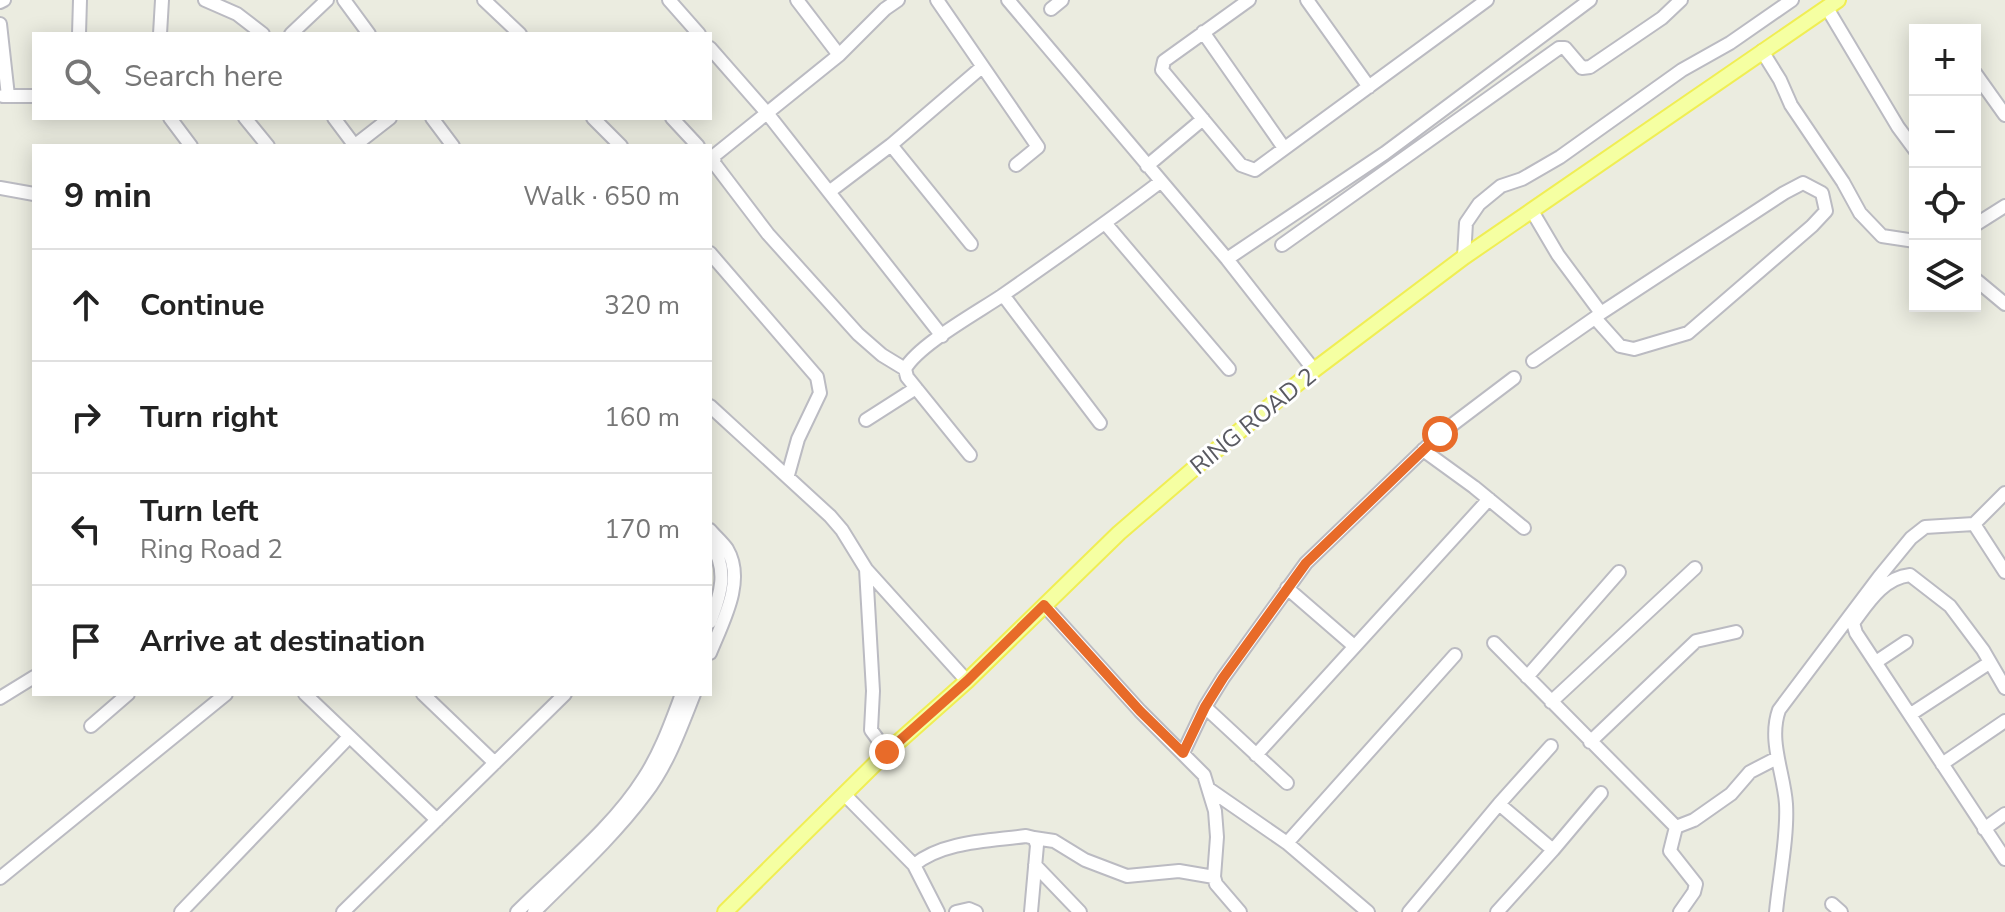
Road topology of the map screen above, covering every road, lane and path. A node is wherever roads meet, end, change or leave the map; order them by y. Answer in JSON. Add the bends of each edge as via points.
{"nodes":[{"id":1,"x":80,"y":0,"type":"edge"},
{"id":2,"x":162,"y":0,"type":"edge"},
{"id":3,"x":205,"y":0,"type":"edge"},
{"id":4,"x":238,"y":0,"type":"edge"},
{"id":5,"x":327,"y":0,"type":"edge"},
{"id":6,"x":344,"y":0,"type":"edge"},
{"id":7,"x":484,"y":0,"type":"edge"},
{"id":8,"x":669,"y":0,"type":"edge"},
{"id":9,"x":797,"y":0,"type":"edge"},
{"id":10,"x":898,"y":0,"type":"edge"},
{"id":11,"x":937,"y":0,"type":"edge"},
{"id":12,"x":1008,"y":0,"type":"edge"},
{"id":13,"x":1062,"y":0,"type":"edge"},
{"id":14,"x":1249,"y":0,"type":"edge"},
{"id":15,"x":1307,"y":0,"type":"edge"},
{"id":16,"x":1487,"y":0,"type":"edge"},
{"id":17,"x":1590,"y":0,"type":"edge"},
{"id":18,"x":1681,"y":0,"type":"edge"},
{"id":19,"x":1792,"y":0,"type":"edge"},
{"id":20,"x":1832,"y":4,"type":"edge"},
{"id":21,"x":1051,"y":9,"type":"dead end"},
{"id":22,"x":229,"y":11,"type":"junction"},
{"id":23,"x":0,"y":24,"type":"edge"},
{"id":24,"x":79,"y":32,"type":"edge"},
{"id":25,"x":160,"y":32,"type":"edge"},
{"id":26,"x":258,"y":32,"type":"edge"},
{"id":27,"x":293,"y":32,"type":"edge"},
{"id":28,"x":368,"y":32,"type":"edge"},
{"id":29,"x":518,"y":32,"type":"edge"},
{"id":30,"x":697,"y":32,"type":"edge"},
{"id":31,"x":1203,"y":32,"type":"junction"},
{"id":32,"x":712,"y":50,"type":"edge"},
{"id":33,"x":1762,"y":51,"type":"junction"},
{"id":34,"x":839,"y":55,"type":"junction"},
{"id":35,"x":982,"y":67,"type":"junction"},
{"id":36,"x":1981,"y":81,"type":"edge"},
{"id":37,"x":1369,"y":87,"type":"junction"},
{"id":38,"x":4,"y":96,"type":"edge"},
{"id":39,"x":32,"y":96,"type":"edge"},
{"id":40,"x":767,"y":113,"type":"junction"},
{"id":41,"x":2005,"y":115,"type":"edge"},
{"id":42,"x":1203,"y":119,"type":"junction"},
{"id":43,"x":172,"y":120,"type":"edge"},
{"id":44,"x":247,"y":120,"type":"edge"},
{"id":45,"x":336,"y":120,"type":"edge"},
{"id":46,"x":388,"y":120,"type":"edge"},
{"id":47,"x":434,"y":120,"type":"edge"},
{"id":48,"x":595,"y":120,"type":"edge"},
{"id":49,"x":674,"y":120,"type":"edge"},
{"id":50,"x":1909,"y":142,"type":"edge"},
{"id":51,"x":190,"y":144,"type":"edge"},
{"id":52,"x":266,"y":144,"type":"edge"},
{"id":53,"x":354,"y":144,"type":"edge"},
{"id":54,"x":358,"y":144,"type":"edge"},
{"id":55,"x":452,"y":144,"type":"edge"},
{"id":56,"x":619,"y":144,"type":"edge"},
{"id":57,"x":696,"y":144,"type":"edge"},
{"id":58,"x":891,"y":145,"type":"junction"},
{"id":59,"x":1284,"y":148,"type":"junction"},
{"id":60,"x":712,"y":161,"type":"edge"},
{"id":61,"x":1016,"y":165,"type":"dead end"},
{"id":62,"x":1147,"y":166,"type":"junction"},
{"id":63,"x":1160,"y":182,"type":"junction"},
{"id":64,"x":0,"y":188,"type":"edge"},
{"id":65,"x":829,"y":192,"type":"junction"},
{"id":66,"x":32,"y":194,"type":"edge"},
{"id":67,"x":2005,"y":206,"type":"edge"},
{"id":68,"x":1532,"y":211,"type":"junction"},
{"id":69,"x":1981,"y":221,"type":"edge"},
{"id":70,"x":1105,"y":223,"type":"junction"},
{"id":71,"x":1909,"y":240,"type":"edge"},
{"id":72,"x":971,"y":244,"type":"dead end"},
{"id":73,"x":1282,"y":245,"type":"dead end"},
{"id":74,"x":712,"y":255,"type":"edge"},
{"id":75,"x":1464,"y":257,"type":"junction"},
{"id":76,"x":1227,"y":259,"type":"junction"},
{"id":77,"x":1981,"y":284,"type":"edge"},
{"id":78,"x":1003,"y":295,"type":"junction"},
{"id":79,"x":2005,"y":304,"type":"edge"},
{"id":80,"x":1598,"y":316,"type":"junction"},
{"id":81,"x":942,"y":336,"type":"junction"},
{"id":82,"x":1533,"y":361,"type":"dead end"},
{"id":83,"x":905,"y":369,"type":"junction"},
{"id":84,"x":1229,"y":369,"type":"dead end"},
{"id":85,"x":1314,"y":370,"type":"junction"},
{"id":86,"x":1514,"y":378,"type":"dead end"},
{"id":87,"x":916,"y":388,"type":"junction"},
{"id":88,"x":712,"y":408,"type":"edge"},
{"id":89,"x":866,"y":420,"type":"dead end"},
{"id":90,"x":1100,"y":423,"type":"dead end"},
{"id":91,"x":1423,"y":450,"type":"junction"},
{"id":92,"x":970,"y":455,"type":"dead end"},
{"id":93,"x":788,"y":475,"type":"junction"},
{"id":94,"x":2003,"y":498,"type":"edge"},
{"id":95,"x":1489,"y":499,"type":"junction"},
{"id":96,"x":1974,"y":524,"type":"junction"},
{"id":97,"x":1524,"y":528,"type":"dead end"},
{"id":98,"x":712,"y":532,"type":"edge"},
{"id":99,"x":712,"y":546,"type":"edge"},
{"id":100,"x":1695,"y":568,"type":"dead end"},
{"id":101,"x":866,"y":569,"type":"junction"},
{"id":102,"x":1619,"y":572,"type":"dead end"},
{"id":103,"x":2005,"y":572,"type":"edge"},
{"id":104,"x":1287,"y":588,"type":"junction"},
{"id":105,"x":1044,"y":605,"type":"junction"},
{"id":106,"x":712,"y":616,"type":"edge"},
{"id":107,"x":1736,"y":632,"type":"dead end"},
{"id":108,"x":1906,"y":642,"type":"dead end"},
{"id":109,"x":1494,"y":643,"type":"dead end"},
{"id":110,"x":1354,"y":646,"type":"junction"},
{"id":111,"x":712,"y":648,"type":"edge"},
{"id":112,"x":1455,"y":655,"type":"dead end"},
{"id":113,"x":1876,"y":662,"type":"junction"},
{"id":114,"x":1989,"y":663,"type":"junction"},
{"id":115,"x":1527,"y":677,"type":"junction"},
{"id":116,"x":32,"y":678,"type":"edge"},
{"id":117,"x":967,"y":681,"type":"junction"},
{"id":118,"x":2005,"y":688,"type":"edge"},
{"id":119,"x":126,"y":696,"type":"edge"},
{"id":120,"x":224,"y":696,"type":"edge"},
{"id":121,"x":307,"y":696,"type":"edge"},
{"id":122,"x":425,"y":696,"type":"edge"},
{"id":123,"x":563,"y":696,"type":"edge"},
{"id":124,"x":681,"y":696,"type":"edge"},
{"id":125,"x":693,"y":696,"type":"edge"},
{"id":126,"x":0,"y":698,"type":"edge"},
{"id":127,"x":1551,"y":702,"type":"junction"},
{"id":128,"x":1205,"y":707,"type":"junction"},
{"id":129,"x":1911,"y":714,"type":"junction"},
{"id":130,"x":2005,"y":721,"type":"edge"},
{"id":131,"x":91,"y":726,"type":"dead end"},
{"id":132,"x":348,"y":738,"type":"junction"},
{"id":133,"x":1590,"y":742,"type":"junction"},
{"id":134,"x":1551,"y":746,"type":"dead end"},
{"id":135,"x":887,"y":752,"type":"junction"},
{"id":136,"x":1183,"y":753,"type":"junction"},
{"id":137,"x":1256,"y":755,"type":"junction"},
{"id":138,"x":1777,"y":758,"type":"junction"},
{"id":139,"x":495,"y":763,"type":"junction"},
{"id":140,"x":1942,"y":764,"type":"junction"},
{"id":141,"x":1287,"y":783,"type":"dead end"},
{"id":142,"x":1209,"y":789,"type":"junction"},
{"id":143,"x":1601,"y":793,"type":"dead end"},
{"id":144,"x":846,"y":796,"type":"junction"},
{"id":145,"x":1499,"y":804,"type":"junction"},
{"id":146,"x":2005,"y":814,"type":"edge"},
{"id":147,"x":437,"y":820,"type":"junction"},
{"id":148,"x":1676,"y":827,"type":"junction"},
{"id":149,"x":1984,"y":829,"type":"junction"},
{"id":150,"x":1034,"y":838,"type":"junction"},
{"id":151,"x":1287,"y":843,"type":"junction"},
{"id":152,"x":1553,"y":850,"type":"junction"},
{"id":153,"x":584,"y":855,"type":"junction"},
{"id":154,"x":2005,"y":859,"type":"edge"},
{"id":155,"x":914,"y":865,"type":"junction"},
{"id":156,"x":1035,"y":865,"type":"junction"},
{"id":157,"x":1214,"y":877,"type":"junction"},
{"id":158,"x":0,"y":878,"type":"edge"},
{"id":159,"x":181,"y":912,"type":"edge"},
{"id":160,"x":343,"y":912,"type":"edge"},
{"id":161,"x":517,"y":912,"type":"edge"},
{"id":162,"x":534,"y":912,"type":"edge"},
{"id":163,"x":725,"y":912,"type":"edge"},
{"id":164,"x":938,"y":912,"type":"edge"},
{"id":165,"x":957,"y":912,"type":"edge"},
{"id":166,"x":976,"y":912,"type":"edge"},
{"id":167,"x":1031,"y":912,"type":"edge"},
{"id":168,"x":1080,"y":912,"type":"edge"},
{"id":169,"x":1240,"y":912,"type":"edge"},
{"id":170,"x":1368,"y":912,"type":"edge"},
{"id":171,"x":1409,"y":912,"type":"edge"},
{"id":172,"x":1497,"y":912,"type":"edge"},
{"id":173,"x":1680,"y":912,"type":"edge"},
{"id":174,"x":1776,"y":912,"type":"edge"}],
"edges":[{"from":1,"to":24,"type":"street"},
{"from":2,"to":25,"type":"street"},
{"from":3,"to":22,"type":"street"},
{"from":4,"to":22,"type":"street"},
{"from":5,"to":27,"type":"street"},
{"from":6,"to":28,"type":"street"},
{"from":7,"to":29,"type":"street"},
{"from":8,"to":30,"type":"street"},
{"from":9,"to":34,"type":"street"},
{"from":10,"to":34,"type":"street"},
{"from":11,"to":35,"type":"street"},
{"from":12,"to":62,"type":"street"},
{"from":13,"to":21,"type":"street"},
{"from":14,"to":31,"type":"street"},
{"from":15,"to":37,"type":"street"},
{"from":16,"to":37,"type":"street"},
{"from":17,"to":76,"type":"street","via":[[1385,153]]},
{"from":18,"to":73,"type":"street","via":[[1590,67],[1582,68],[1559,48]]},
{"from":19,"to":75,"type":"street","via":[[1560,157],[1501,186],[1466,223]]},
{"from":20,"to":33,"type":"main road","name":"RING ROAD 2"},
{"from":20,"to":50,"type":"street"},
{"from":22,"to":26,"type":"street"},
{"from":23,"to":38,"type":"street"},
{"from":31,"to":42,"type":"street","via":[[1164,61],[1162,70]]},
{"from":31,"to":59,"type":"street"},
{"from":32,"to":40,"type":"street"},
{"from":33,"to":68,"type":"main road","name":"RING ROAD 2"},
{"from":33,"to":71,"type":"street","via":[[1860,213],[1882,236]]},
{"from":34,"to":40,"type":"street"},
{"from":35,"to":58,"type":"street"},
{"from":35,"to":61,"type":"street","via":[[1038,147]]},
{"from":36,"to":41,"type":"street"},
{"from":37,"to":59,"type":"street"},
{"from":38,"to":39,"type":"street"},
{"from":40,"to":60,"type":"street"},
{"from":40,"to":65,"type":"street"},
{"from":42,"to":59,"type":"street","via":[[1247,169],[1255,170]]},
{"from":42,"to":62,"type":"street"},
{"from":43,"to":51,"type":"street"},
{"from":44,"to":52,"type":"street"},
{"from":45,"to":53,"type":"street"},
{"from":46,"to":54,"type":"street"},
{"from":47,"to":55,"type":"street"},
{"from":48,"to":56,"type":"street"},
{"from":49,"to":57,"type":"street"},
{"from":58,"to":65,"type":"street"},
{"from":58,"to":72,"type":"street"},
{"from":60,"to":83,"type":"street","via":[[768,234],[858,334]]},
{"from":62,"to":63,"type":"street"},
{"from":63,"to":70,"type":"street"},
{"from":63,"to":76,"type":"street"},
{"from":64,"to":66,"type":"street"},
{"from":65,"to":81,"type":"street"},
{"from":67,"to":69,"type":"street"},
{"from":68,"to":75,"type":"main road","name":"RING ROAD 2"},
{"from":68,"to":80,"type":"street"},
{"from":70,"to":78,"type":"street"},
{"from":70,"to":84,"type":"street"},
{"from":74,"to":93,"type":"street","via":[[820,383]]},
{"from":75,"to":85,"type":"main road","name":"RING ROAD 2"},
{"from":76,"to":85,"type":"street"},
{"from":77,"to":79,"type":"street"},
{"from":78,"to":81,"type":"street"},
{"from":78,"to":90,"type":"street"},
{"from":80,"to":80,"type":"street","via":[[1620,346],[1634,349],[1688,333],[1812,226],[1826,211],[1822,193],[1803,183],[1784,193]]},
{"from":80,"to":82,"type":"street"},
{"from":81,"to":83,"type":"street"},
{"from":83,"to":87,"type":"street"},
{"from":85,"to":105,"type":"main road","name":"RING ROAD 2","via":[[1131,523]]},
{"from":86,"to":91,"type":"street"},
{"from":87,"to":89,"type":"street"},
{"from":87,"to":92,"type":"street"},
{"from":88,"to":93,"type":"street"},
{"from":91,"to":95,"type":"street"},
{"from":91,"to":104,"type":"street","via":[[1306,563]]},
{"from":93,"to":101,"type":"street","via":[[842,530]]},
{"from":94,"to":96,"type":"street"},
{"from":95,"to":97,"type":"street"},
{"from":95,"to":110,"type":"street"},
{"from":96,"to":103,"type":"street"},
{"from":96,"to":138,"type":"street","via":[[1925,527],[1911,538],[1779,710]]},
{"from":98,"to":111,"type":"street","via":[[728,550],[734,571],[728,607]]},
{"from":99,"to":106,"type":"street","via":[[722,571]]},
{"from":100,"to":127,"type":"street"},
{"from":101,"to":117,"type":"street"},
{"from":101,"to":135,"type":"street","via":[[871,730]]},
{"from":102,"to":115,"type":"street"},
{"from":104,"to":110,"type":"street"},
{"from":104,"to":128,"type":"street"},
{"from":105,"to":117,"type":"main road","name":"RING ROAD 2"},
{"from":105,"to":136,"type":"street"},
{"from":107,"to":133,"type":"street","via":[[1696,641]]},
{"from":108,"to":113,"type":"street"},
{"from":109,"to":115,"type":"street"},
{"from":110,"to":137,"type":"street"},
{"from":112,"to":151,"type":"street"},
{"from":113,"to":114,"type":"street","via":[[1853,623],[1896,576],[1910,575],[1950,606]]},
{"from":113,"to":129,"type":"street"},
{"from":114,"to":118,"type":"street"},
{"from":114,"to":129,"type":"street"},
{"from":115,"to":127,"type":"street"},
{"from":116,"to":126,"type":"street"},
{"from":117,"to":135,"type":"main road","name":"RING ROAD 2"},
{"from":119,"to":131,"type":"street"},
{"from":120,"to":158,"type":"street"},
{"from":121,"to":132,"type":"street"},
{"from":122,"to":139,"type":"street"},
{"from":123,"to":139,"type":"street"},
{"from":124,"to":153,"type":"street","via":[[643,780]]},
{"from":125,"to":153,"type":"street","via":[[646,794]]},
{"from":127,"to":133,"type":"street"},
{"from":128,"to":136,"type":"street"},
{"from":128,"to":137,"type":"street"},
{"from":129,"to":140,"type":"street"},
{"from":130,"to":140,"type":"street"},
{"from":132,"to":147,"type":"street"},
{"from":132,"to":159,"type":"street"},
{"from":133,"to":148,"type":"street"},
{"from":134,"to":145,"type":"street"},
{"from":135,"to":144,"type":"main road","name":"RING ROAD 2"},
{"from":136,"to":142,"type":"street","via":[[1204,775]]},
{"from":137,"to":141,"type":"street"},
{"from":138,"to":148,"type":"street","via":[[1750,772],[1731,794],[1694,820]]},
{"from":138,"to":174,"type":"street","via":[[1786,807]]},
{"from":139,"to":147,"type":"street"},
{"from":140,"to":149,"type":"street"},
{"from":142,"to":151,"type":"street"},
{"from":142,"to":157,"type":"street","via":[[1217,837]]},
{"from":143,"to":152,"type":"street"},
{"from":144,"to":155,"type":"street"},
{"from":144,"to":163,"type":"main road","name":"RING ROAD 2"},
{"from":145,"to":152,"type":"street"},
{"from":145,"to":171,"type":"street"},
{"from":146,"to":149,"type":"street"},
{"from":147,"to":160,"type":"street"},
{"from":148,"to":173,"type":"street","via":[[1670,851],[1696,884]]},
{"from":149,"to":154,"type":"street"},
{"from":150,"to":155,"type":"street","via":[[966,844],[930,854]]},
{"from":150,"to":156,"type":"street"},
{"from":150,"to":157,"type":"street","via":[[1054,841],[1127,876],[1179,871]]},
{"from":151,"to":170,"type":"street"},
{"from":152,"to":172,"type":"street"},
{"from":153,"to":161,"type":"street"},
{"from":153,"to":162,"type":"street"},
{"from":155,"to":164,"type":"street"},
{"from":156,"to":167,"type":"street"},
{"from":156,"to":168,"type":"street"},
{"from":157,"to":169,"type":"street"},
{"from":165,"to":166,"type":"street"}]}
